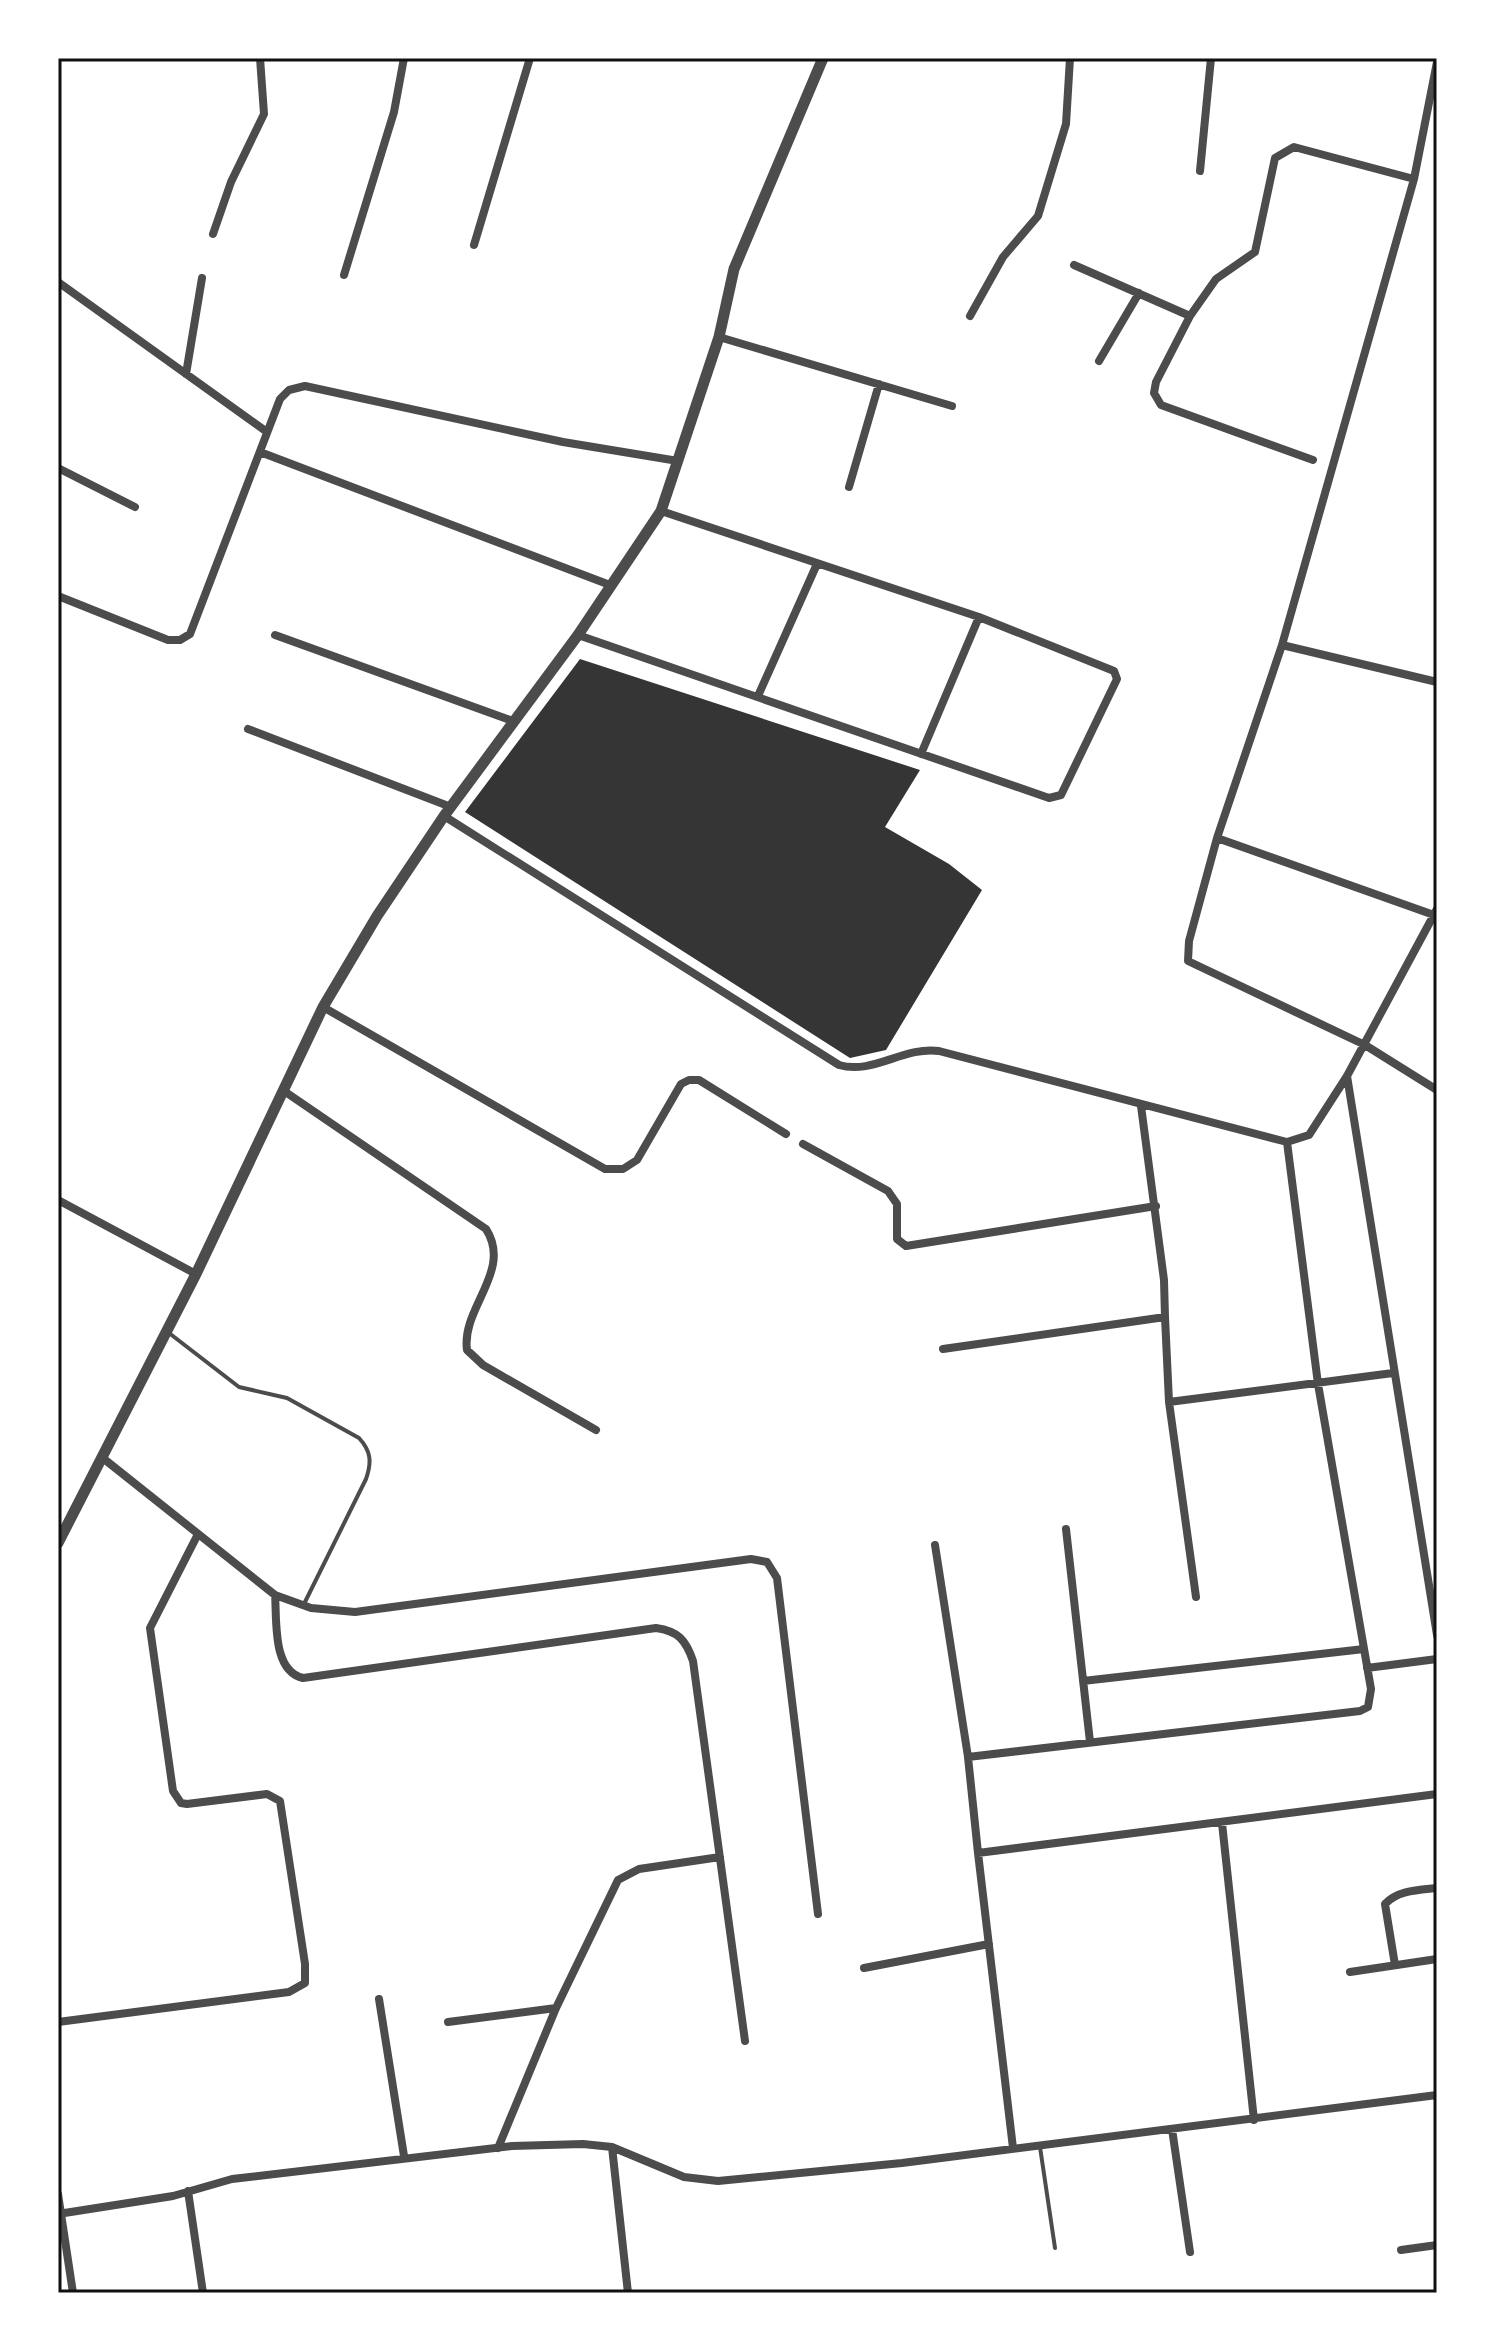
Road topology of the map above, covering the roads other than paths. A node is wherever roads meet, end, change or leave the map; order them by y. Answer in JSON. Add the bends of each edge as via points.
{"nodes":[{"id":1,"x":260,"y":58,"type":"edge"},
{"id":2,"x":404,"y":58,"type":"edge"},
{"id":3,"x":530,"y":58,"type":"edge"},
{"id":4,"x":823,"y":58,"type":"edge"},
{"id":5,"x":1070,"y":58,"type":"edge"},
{"id":6,"x":1211,"y":58,"type":"edge"},
{"id":7,"x":1437,"y":62,"type":"edge"},
{"id":8,"x":1426,"y":127,"type":"junction"},
{"id":9,"x":1437,"y":130,"type":"edge"},
{"id":10,"x":1200,"y":171,"type":"dead end"},
{"id":11,"x":1414,"y":179,"type":"junction"},
{"id":12,"x":213,"y":234,"type":"dead end"},
{"id":13,"x":474,"y":245,"type":"dead end"},
{"id":14,"x":1074,"y":265,"type":"dead end"},
{"id":15,"x":344,"y":275,"type":"dead end"},
{"id":16,"x":202,"y":278,"type":"dead end"},
{"id":17,"x":58,"y":282,"type":"edge"},
{"id":18,"x":1139,"y":293,"type":"junction"},
{"id":19,"x":970,"y":316,"type":"dead end"},
{"id":20,"x":1190,"y":316,"type":"junction"},
{"id":21,"x":719,"y":337,"type":"junction"},
{"id":22,"x":1099,"y":361,"type":"dead end"},
{"id":23,"x":186,"y":374,"type":"junction"},
{"id":24,"x":879,"y":384,"type":"junction"},
{"id":25,"x":952,"y":406,"type":"dead end"},
{"id":26,"x":267,"y":432,"type":"junction"},
{"id":27,"x":260,"y":452,"type":"junction"},
{"id":28,"x":1313,"y":460,"type":"dead end"},
{"id":29,"x":678,"y":461,"type":"junction"},
{"id":30,"x":58,"y":468,"type":"edge"},
{"id":31,"x":849,"y":487,"type":"dead end"},
{"id":32,"x":135,"y":507,"type":"dead end"},
{"id":33,"x":661,"y":511,"type":"junction"},
{"id":34,"x":817,"y":564,"type":"junction"},
{"id":35,"x":610,"y":585,"type":"junction"},
{"id":36,"x":58,"y":596,"type":"edge"},
{"id":37,"x":979,"y":617,"type":"junction"},
{"id":38,"x":275,"y":635,"type":"dead end"},
{"id":39,"x":578,"y":635,"type":"junction"},
{"id":40,"x":1282,"y":645,"type":"junction"},
{"id":41,"x":1437,"y":682,"type":"edge"},
{"id":42,"x":758,"y":696,"type":"junction"},
{"id":43,"x":513,"y":721,"type":"junction"},
{"id":44,"x":248,"y":729,"type":"dead end"},
{"id":45,"x":921,"y":754,"type":"junction"},
{"id":46,"x":448,"y":811,"type":"junction"},
{"id":47,"x":1217,"y":838,"type":"junction"},
{"id":48,"x":1436,"y":912,"type":"edge"},
{"id":49,"x":323,"y":1007,"type":"junction"},
{"id":50,"x":1365,"y":1045,"type":"junction"},
{"id":51,"x":1347,"y":1076,"type":"junction"},
{"id":52,"x":1437,"y":1090,"type":"edge"},
{"id":53,"x":284,"y":1091,"type":"junction"},
{"id":54,"x":1141,"y":1106,"type":"junction"},
{"id":55,"x":786,"y":1134,"type":"dead end"},
{"id":56,"x":1287,"y":1142,"type":"junction"},
{"id":57,"x":803,"y":1144,"type":"dead end"},
{"id":58,"x":58,"y":1200,"type":"edge"},
{"id":59,"x":1156,"y":1206,"type":"junction"},
{"id":60,"x":196,"y":1274,"type":"junction"},
{"id":61,"x":1165,"y":1317,"type":"junction"},
{"id":62,"x":167,"y":1331,"type":"junction"},
{"id":63,"x":943,"y":1349,"type":"dead end"},
{"id":64,"x":1393,"y":1373,"type":"junction"},
{"id":65,"x":1318,"y":1384,"type":"junction"},
{"id":66,"x":1169,"y":1402,"type":"junction"},
{"id":67,"x":596,"y":1430,"type":"dead end"},
{"id":68,"x":104,"y":1459,"type":"junction"},
{"id":69,"x":1066,"y":1529,"type":"dead end"},
{"id":70,"x":198,"y":1534,"type":"junction"},
{"id":71,"x":58,"y":1543,"type":"edge"},
{"id":72,"x":935,"y":1545,"type":"dead end"},
{"id":73,"x":275,"y":1595,"type":"junction"},
{"id":74,"x":1196,"y":1597,"type":"dead end"},
{"id":75,"x":303,"y":1606,"type":"junction"},
{"id":76,"x":1437,"y":1635,"type":"edge"},
{"id":77,"x":1364,"y":1649,"type":"junction"},
{"id":78,"x":1437,"y":1659,"type":"edge"},
{"id":79,"x":1367,"y":1668,"type":"junction"},
{"id":80,"x":1083,"y":1681,"type":"junction"},
{"id":81,"x":1090,"y":1742,"type":"junction"},
{"id":82,"x":968,"y":1757,"type":"junction"},
{"id":83,"x":1437,"y":1794,"type":"edge"},
{"id":84,"x":1222,"y":1823,"type":"junction"},
{"id":85,"x":978,"y":1853,"type":"junction"},
{"id":86,"x":720,"y":1857,"type":"junction"},
{"id":87,"x":1437,"y":1888,"type":"edge"},
{"id":88,"x":818,"y":1914,"type":"dead end"},
{"id":89,"x":989,"y":1944,"type":"junction"},
{"id":90,"x":1437,"y":1959,"type":"edge"},
{"id":91,"x":1395,"y":1965,"type":"junction"},
{"id":92,"x":864,"y":1968,"type":"dead end"},
{"id":93,"x":1350,"y":1972,"type":"dead end"},
{"id":94,"x":379,"y":1999,"type":"dead end"},
{"id":95,"x":556,"y":2008,"type":"junction"},
{"id":96,"x":58,"y":2022,"type":"edge"},
{"id":97,"x":448,"y":2022,"type":"dead end"},
{"id":98,"x":745,"y":2041,"type":"dead end"},
{"id":99,"x":1437,"y":2095,"type":"edge"},
{"id":100,"x":1254,"y":2120,"type":"junction"},
{"id":101,"x":1172,"y":2129,"type":"junction"},
{"id":102,"x":1039,"y":2145,"type":"junction"},
{"id":103,"x":612,"y":2147,"type":"junction"},
{"id":104,"x":498,"y":2148,"type":"junction"},
{"id":105,"x":1013,"y":2148,"type":"junction"},
{"id":106,"x":404,"y":2156,"type":"junction"},
{"id":107,"x":188,"y":2191,"type":"junction"},
{"id":108,"x":58,"y":2194,"type":"edge"},
{"id":109,"x":60,"y":2214,"type":"edge"},
{"id":110,"x":1437,"y":2245,"type":"edge"},
{"id":111,"x":1055,"y":2248,"type":"dead end"},
{"id":112,"x":1401,"y":2250,"type":"dead end"},
{"id":113,"x":1190,"y":2252,"type":"dead end"},
{"id":114,"x":73,"y":2293,"type":"edge"},
{"id":115,"x":203,"y":2293,"type":"edge"},
{"id":116,"x":628,"y":2293,"type":"edge"}],
"edges":[{"from":1,"to":12,"type":"street","via":[[264,114]]},
{"from":2,"to":15,"type":"street","via":[[394,112]]},
{"from":3,"to":13,"type":"street"},
{"from":4,"to":21,"type":"street","via":[[734,269]]},
{"from":5,"to":19,"type":"street","via":[[1066,124],[1038,216],[1003,257]]},
{"from":6,"to":10,"type":"street"},
{"from":7,"to":8,"type":"street"},
{"from":8,"to":9,"type":"street"},
{"from":8,"to":11,"type":"street"},
{"from":11,"to":20,"type":"street","via":[[1294,147],[1280,153],[1255,252],[1224,270]]},
{"from":11,"to":40,"type":"street"},
{"from":14,"to":18,"type":"street"},
{"from":16,"to":23,"type":"street"},
{"from":17,"to":23,"type":"street"},
{"from":18,"to":20,"type":"street"},
{"from":18,"to":22,"type":"street"},
{"from":20,"to":28,"type":"street","via":[[1156,382],[1155,399]]},
{"from":21,"to":24,"type":"street"},
{"from":21,"to":29,"type":"street"},
{"from":23,"to":26,"type":"street"},
{"from":24,"to":25,"type":"street"},
{"from":24,"to":31,"type":"street"},
{"from":26,"to":27,"type":"street"},
{"from":26,"to":29,"type":"street","via":[[284,394],[305,386],[563,442]]},
{"from":27,"to":35,"type":"street"},
{"from":27,"to":36,"type":"street","via":[[186,638],[168,640]]},
{"from":29,"to":33,"type":"street"},
{"from":30,"to":32,"type":"street"},
{"from":33,"to":34,"type":"street"},
{"from":33,"to":35,"type":"street"},
{"from":34,"to":37,"type":"street"},
{"from":34,"to":42,"type":"street"},
{"from":35,"to":39,"type":"street"},
{"from":37,"to":45,"type":"street"},
{"from":37,"to":45,"type":"street","via":[[1111,669],[1117,679],[1056,799]]},
{"from":38,"to":43,"type":"street"},
{"from":39,"to":42,"type":"street"},
{"from":39,"to":43,"type":"street"},
{"from":40,"to":41,"type":"street"},
{"from":40,"to":47,"type":"street"},
{"from":42,"to":45,"type":"street"},
{"from":43,"to":46,"type":"street"},
{"from":44,"to":46,"type":"street"},
{"from":46,"to":49,"type":"street"},
{"from":46,"to":54,"type":"street","via":[[839,1065],[855,1068],[929,1049]]},
{"from":47,"to":48,"type":"street"},
{"from":47,"to":50,"type":"street","via":[[1188,961]]},
{"from":48,"to":50,"type":"street"},
{"from":49,"to":53,"type":"street"},
{"from":49,"to":55,"type":"street","via":[[605,1169],[623,1169],[637,1160],[681,1084],[689,1080],[699,1080]]},
{"from":50,"to":51,"type":"street"},
{"from":50,"to":52,"type":"street"},
{"from":51,"to":56,"type":"street","via":[[1309,1135]]},
{"from":51,"to":64,"type":"street"},
{"from":53,"to":60,"type":"street"},
{"from":53,"to":67,"type":"street","via":[[486,1229],[494,1259],[469,1328],[467,1350],[483,1365]]},
{"from":54,"to":56,"type":"street"},
{"from":54,"to":59,"type":"street"},
{"from":56,"to":65,"type":"street"},
{"from":57,"to":59,"type":"street","via":[[888,1191],[897,1204],[897,1239],[906,1246]]},
{"from":58,"to":60,"type":"street"},
{"from":59,"to":61,"type":"street"},
{"from":60,"to":62,"type":"street"},
{"from":61,"to":63,"type":"street"},
{"from":61,"to":66,"type":"street"},
{"from":62,"to":68,"type":"street"},
{"from":62,"to":75,"type":"lane","via":[[239,1387],[299,1403],[367,1446],[366,1479]]},
{"from":64,"to":65,"type":"street"},
{"from":64,"to":76,"type":"street"},
{"from":65,"to":66,"type":"street"},
{"from":65,"to":77,"type":"street"},
{"from":66,"to":74,"type":"street"},
{"from":68,"to":70,"type":"street"},
{"from":68,"to":71,"type":"street"},
{"from":69,"to":80,"type":"street"},
{"from":70,"to":73,"type":"street"},
{"from":70,"to":96,"type":"street","via":[[150,1628],[173,1791],[187,1804],[267,1794],[280,1801],[305,1983],[289,1992]]},
{"from":72,"to":82,"type":"street"},
{"from":73,"to":75,"type":"street"},
{"from":73,"to":86,"type":"street","via":[[283,1662],[294,1676],[303,1678],[671,1630],[681,1637],[693,1661]]},
{"from":75,"to":88,"type":"street","via":[[355,1612],[751,1559],[767,1562],[777,1578]]},
{"from":77,"to":79,"type":"street"},
{"from":77,"to":80,"type":"street"},
{"from":78,"to":79,"type":"street"},
{"from":79,"to":81,"type":"street","via":[[1370,1700],[1360,1711]]},
{"from":80,"to":81,"type":"street"},
{"from":81,"to":82,"type":"street"},
{"from":82,"to":85,"type":"street"},
{"from":83,"to":84,"type":"street"},
{"from":84,"to":85,"type":"street"},
{"from":84,"to":100,"type":"street"},
{"from":85,"to":89,"type":"street"},
{"from":86,"to":95,"type":"street","via":[[639,1869],[618,1880]]},
{"from":86,"to":98,"type":"street"},
{"from":87,"to":91,"type":"street","via":[[1404,1893],[1385,1904]]},
{"from":89,"to":92,"type":"street"},
{"from":89,"to":105,"type":"street"},
{"from":90,"to":91,"type":"street"},
{"from":91,"to":93,"type":"street"},
{"from":94,"to":106,"type":"street"},
{"from":95,"to":97,"type":"street"},
{"from":95,"to":104,"type":"street"},
{"from":99,"to":100,"type":"street"},
{"from":100,"to":101,"type":"street"},
{"from":101,"to":102,"type":"street"},
{"from":101,"to":113,"type":"street"},
{"from":102,"to":105,"type":"street"},
{"from":102,"to":111,"type":"lane"},
{"from":103,"to":104,"type":"street"},
{"from":103,"to":105,"type":"street","via":[[706,2181]]},
{"from":103,"to":116,"type":"street"},
{"from":104,"to":106,"type":"street"},
{"from":106,"to":107,"type":"street","via":[[232,2179]]},
{"from":107,"to":109,"type":"street"},
{"from":107,"to":115,"type":"street"},
{"from":108,"to":109,"type":"street"},
{"from":109,"to":114,"type":"street"},
{"from":110,"to":112,"type":"street"}]}
